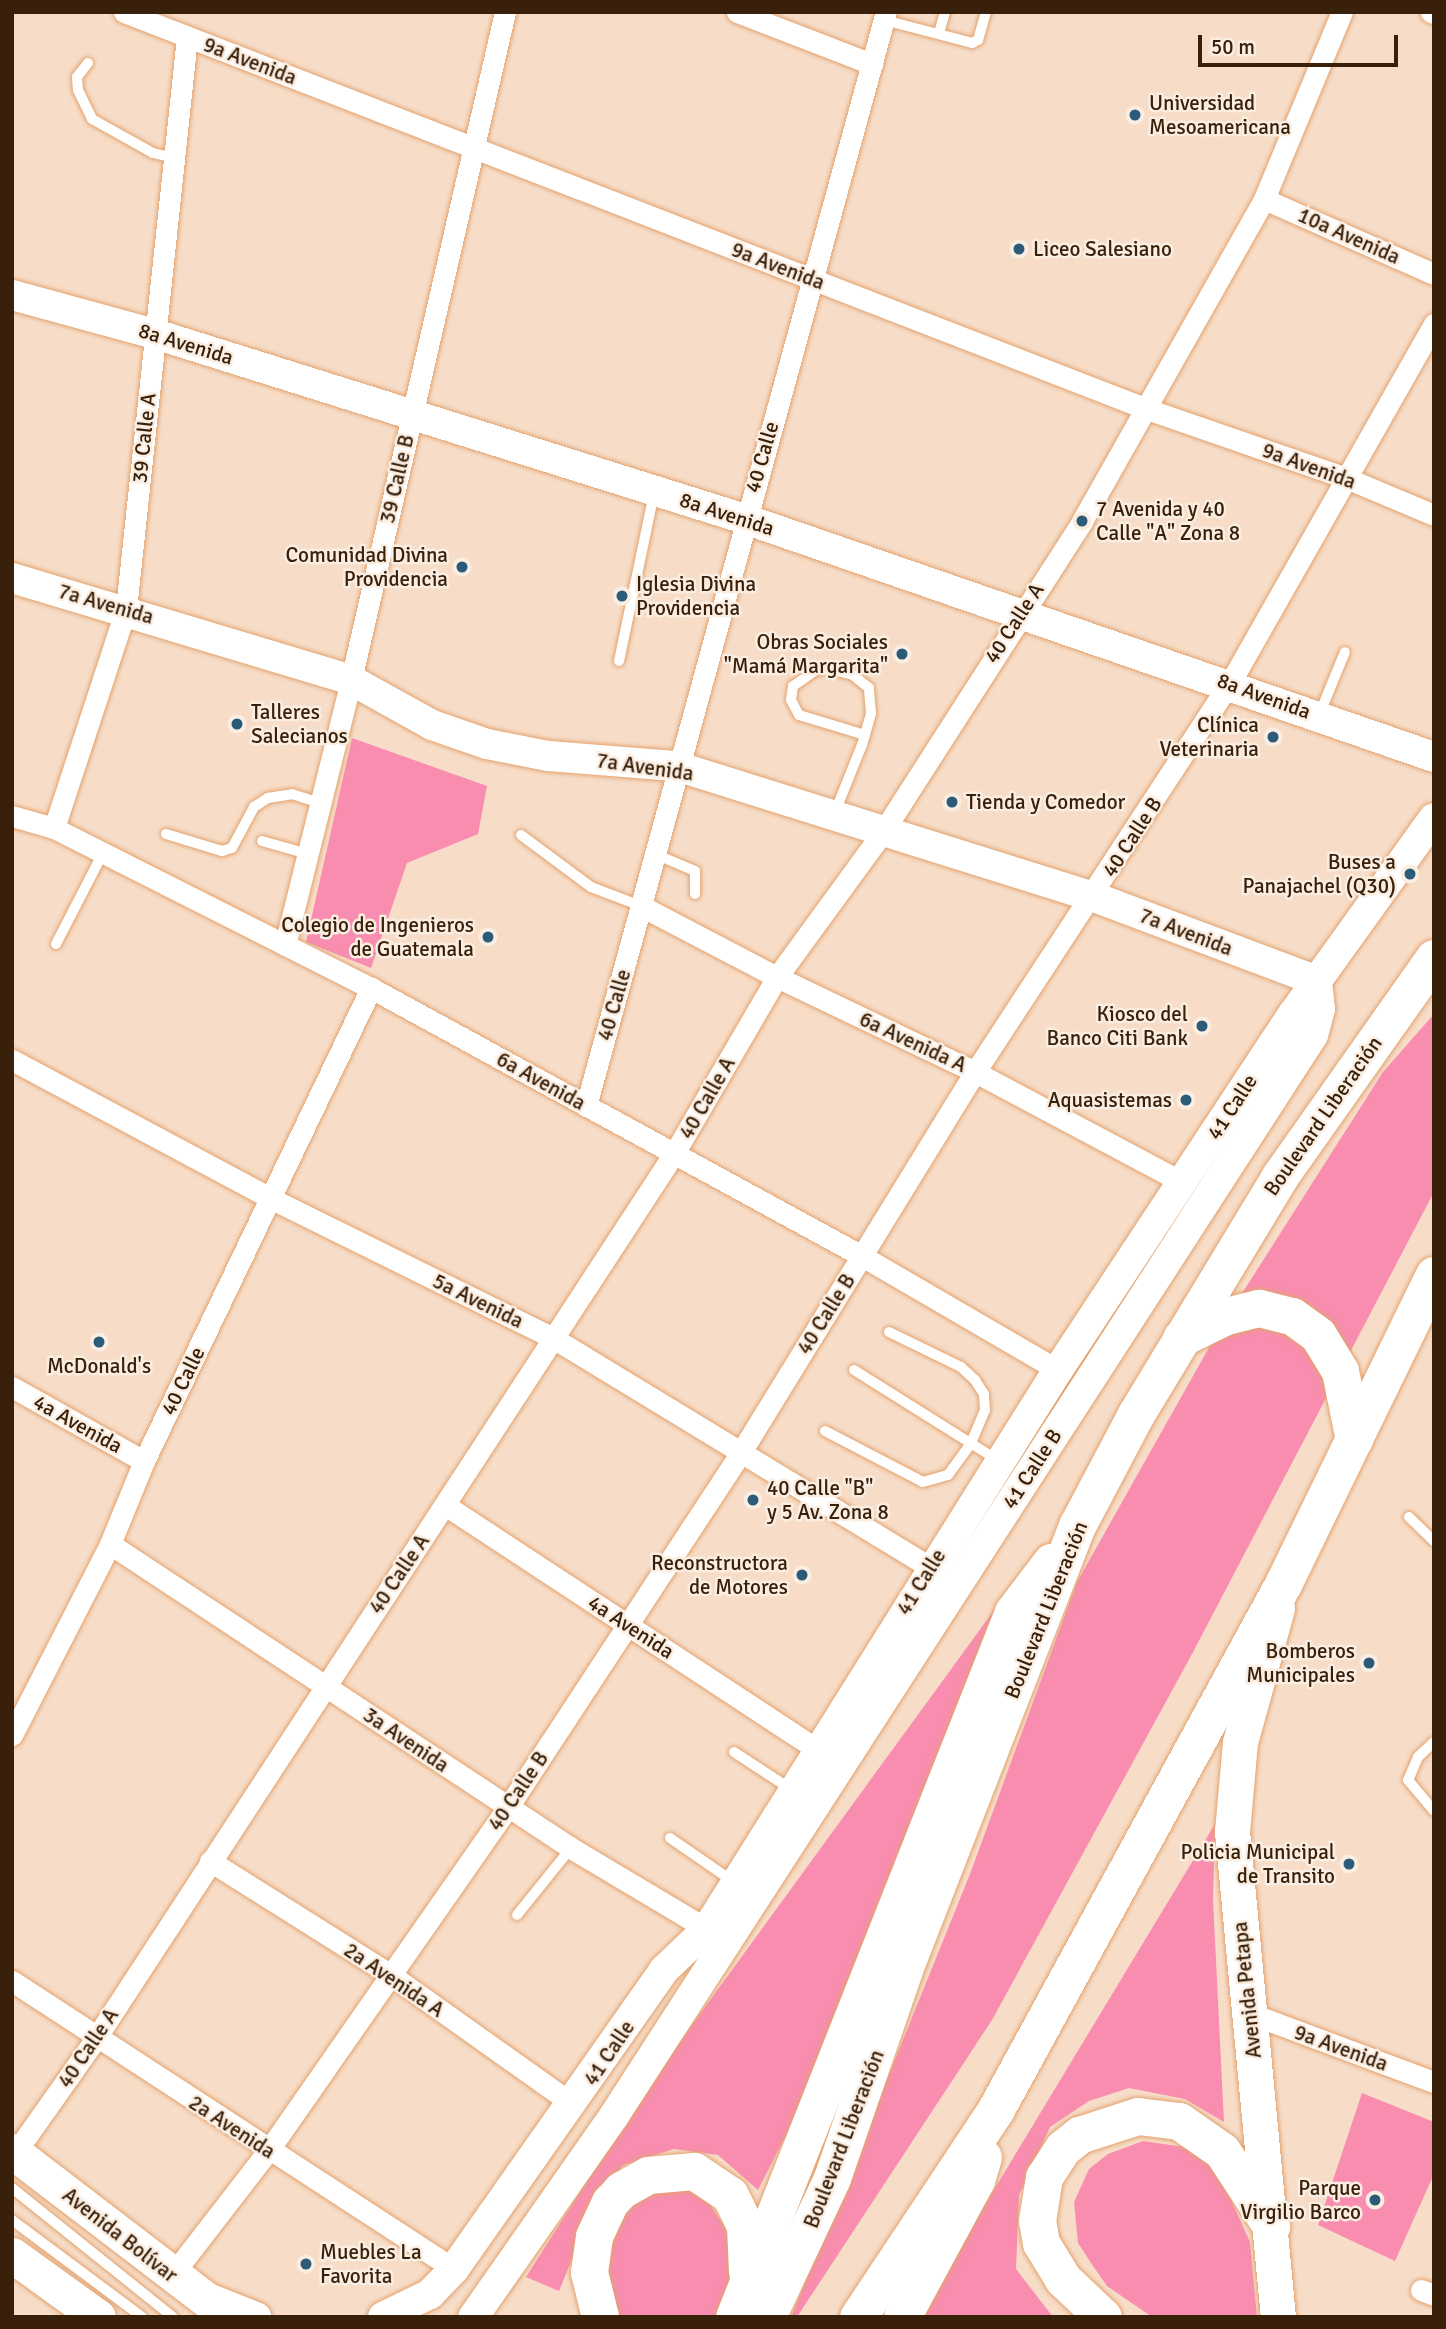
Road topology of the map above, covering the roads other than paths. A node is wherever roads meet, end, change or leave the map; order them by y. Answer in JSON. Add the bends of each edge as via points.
{"nodes":[{"id":1,"x":124,"y":12,"type":"edge"},
{"id":2,"x":505,"y":12,"type":"edge"},
{"id":3,"x":737,"y":12,"type":"edge"},
{"id":4,"x":944,"y":12,"type":"edge"},
{"id":5,"x":986,"y":12,"type":"edge"},
{"id":6,"x":1342,"y":12,"type":"edge"},
{"id":7,"x":885,"y":16,"type":"edge"},
{"id":8,"x":939,"y":33,"type":"junction"},
{"id":9,"x":187,"y":37,"type":"junction"},
{"id":10,"x":88,"y":63,"type":"dead end"},
{"id":11,"x":872,"y":64,"type":"junction"},
{"id":12,"x":475,"y":148,"type":"junction"},
{"id":13,"x":174,"y":158,"type":"junction"},
{"id":14,"x":1264,"y":199,"type":"junction"},
{"id":15,"x":1434,"y":274,"type":"edge"},
{"id":16,"x":812,"y":279,"type":"junction"},
{"id":17,"x":12,"y":295,"type":"edge"},
{"id":18,"x":1434,"y":324,"type":"edge"},
{"id":19,"x":155,"y":334,"type":"junction"},
{"id":20,"x":1147,"y":409,"type":"junction"},
{"id":21,"x":412,"y":413,"type":"junction"},
{"id":22,"x":1346,"y":478,"type":"junction"},
{"id":23,"x":655,"y":491,"type":"junction"},
{"id":24,"x":1434,"y":515,"type":"edge"},
{"id":25,"x":745,"y":519,"type":"junction"},
{"id":26,"x":12,"y":578,"type":"edge"},
{"id":27,"x":126,"y":609,"type":"junction"},
{"id":28,"x":1021,"y":611,"type":"junction"},
{"id":29,"x":1345,"y":652,"type":"dead end"},
{"id":30,"x":620,"y":661,"type":"dead end"},
{"id":31,"x":351,"y":680,"type":"junction"},
{"id":32,"x":1230,"y":683,"type":"junction"},
{"id":33,"x":1319,"y":715,"type":"junction"},
{"id":34,"x":865,"y":735,"type":"junction"},
{"id":35,"x":1434,"y":757,"type":"edge"},
{"id":36,"x":676,"y":766,"type":"junction"},
{"id":37,"x":320,"y":803,"type":"junction"},
{"id":38,"x":834,"y":814,"type":"junction"},
{"id":39,"x":12,"y":816,"type":"edge"},
{"id":40,"x":1434,"y":818,"type":"edge"},
{"id":41,"x":54,"y":828,"type":"junction"},
{"id":42,"x":884,"y":830,"type":"junction"},
{"id":43,"x":166,"y":834,"type":"dead end"},
{"id":44,"x":521,"y":835,"type":"dead end"},
{"id":45,"x":262,"y":841,"type":"dead end"},
{"id":46,"x":103,"y":853,"type":"junction"},
{"id":47,"x":308,"y":854,"type":"junction"},
{"id":48,"x":655,"y":854,"type":"junction"},
{"id":49,"x":695,"y":894,"type":"dead end"},
{"id":50,"x":1094,"y":897,"type":"junction"},
{"id":51,"x":641,"y":906,"type":"junction"},
{"id":52,"x":56,"y":944,"type":"dead end"},
{"id":53,"x":285,"y":944,"type":"junction"},
{"id":54,"x":1434,"y":958,"type":"edge"},
{"id":55,"x":777,"y":977,"type":"junction"},
{"id":56,"x":1317,"y":981,"type":"junction"},
{"id":57,"x":371,"y":988,"type":"junction"},
{"id":58,"x":12,"y":1060,"type":"edge"},
{"id":59,"x":975,"y":1072,"type":"junction"},
{"id":60,"x":586,"y":1106,"type":"junction"},
{"id":61,"x":675,"y":1152,"type":"junction"},
{"id":62,"x":1182,"y":1182,"type":"junction"},
{"id":63,"x":271,"y":1199,"type":"junction"},
{"id":64,"x":862,"y":1256,"type":"junction"},
{"id":65,"x":1434,"y":1275,"type":"edge"},
{"id":66,"x":1434,"y":1311,"type":"edge"},
{"id":67,"x":889,"y":1332,"type":"dead end"},
{"id":68,"x":553,"y":1338,"type":"junction"},
{"id":69,"x":1181,"y":1338,"type":"junction"},
{"id":70,"x":1394,"y":1357,"type":"junction"},
{"id":71,"x":854,"y":1370,"type":"dead end"},
{"id":72,"x":1058,"y":1370,"type":"junction"},
{"id":73,"x":12,"y":1387,"type":"edge"},
{"id":74,"x":825,"y":1431,"type":"dead end"},
{"id":75,"x":1353,"y":1440,"type":"junction"},
{"id":76,"x":971,"y":1443,"type":"junction"},
{"id":77,"x":741,"y":1452,"type":"junction"},
{"id":78,"x":144,"y":1461,"type":"junction"},
{"id":79,"x":999,"y":1461,"type":"junction"},
{"id":80,"x":445,"y":1505,"type":"junction"},
{"id":81,"x":1409,"y":1517,"type":"dead end"},
{"id":82,"x":1434,"y":1541,"type":"edge"},
{"id":83,"x":110,"y":1544,"type":"junction"},
{"id":84,"x":930,"y":1567,"type":"junction"},
{"id":85,"x":1283,"y":1584,"type":"junction"},
{"id":86,"x":627,"y":1624,"type":"junction"},
{"id":87,"x":324,"y":1685,"type":"junction"},
{"id":88,"x":20,"y":1701,"type":"edge"},
{"id":89,"x":12,"y":1735,"type":"edge"},
{"id":90,"x":1434,"y":1742,"type":"edge"},
{"id":91,"x":817,"y":1749,"type":"junction"},
{"id":92,"x":734,"y":1752,"type":"dead end"},
{"id":93,"x":792,"y":1790,"type":"junction"},
{"id":94,"x":508,"y":1807,"type":"junction"},
{"id":95,"x":1434,"y":1811,"type":"edge"},
{"id":96,"x":670,"y":1838,"type":"dead end"},
{"id":97,"x":571,"y":1848,"type":"junction"},
{"id":98,"x":210,"y":1861,"type":"junction"},
{"id":99,"x":737,"y":1884,"type":"junction"},
{"id":100,"x":517,"y":1915,"type":"dead end"},
{"id":101,"x":713,"y":1939,"type":"junction"},
{"id":102,"x":391,"y":1975,"type":"junction"},
{"id":103,"x":12,"y":1981,"type":"edge"},
{"id":104,"x":1249,"y":2013,"type":"junction"},
{"id":105,"x":96,"y":2038,"type":"junction"},
{"id":106,"x":1434,"y":2082,"type":"edge"},
{"id":107,"x":574,"y":2105,"type":"junction"},
{"id":108,"x":996,"y":2109,"type":"junction"},
{"id":109,"x":268,"y":2151,"type":"junction"},
{"id":110,"x":14,"y":2152,"type":"edge"},
{"id":111,"x":12,"y":2188,"type":"edge"},
{"id":112,"x":12,"y":2220,"type":"edge"},
{"id":113,"x":1271,"y":2226,"type":"junction"},
{"id":114,"x":12,"y":2255,"type":"edge"},
{"id":115,"x":454,"y":2269,"type":"junction"},
{"id":116,"x":180,"y":2295,"type":"edge"},
{"id":117,"x":749,"y":2309,"type":"edge"},
{"id":118,"x":98,"y":2317,"type":"edge"},
{"id":119,"x":142,"y":2317,"type":"edge"},
{"id":120,"x":229,"y":2317,"type":"edge"},
{"id":121,"x":256,"y":2317,"type":"edge"},
{"id":122,"x":383,"y":2317,"type":"edge"},
{"id":123,"x":456,"y":2317,"type":"edge"},
{"id":124,"x":473,"y":2317,"type":"edge"},
{"id":125,"x":600,"y":2317,"type":"edge"},
{"id":126,"x":858,"y":2317,"type":"edge"},
{"id":127,"x":902,"y":2317,"type":"edge"},
{"id":128,"x":1103,"y":2317,"type":"edge"},
{"id":129,"x":1278,"y":2317,"type":"edge"}],
"edges":[{"from":1,"to":9,"type":"street","name":"9a Avenida"},
{"from":2,"to":12,"type":"street","name":"39 Calle B"},
{"from":3,"to":11,"type":"street"},
{"from":4,"to":8,"type":"lane"},
{"from":5,"to":8,"type":"lane","via":[[978,40],[972,43]]},
{"from":6,"to":14,"type":"street","name":"40 Calle A"},
{"from":7,"to":8,"type":"lane"},
{"from":7,"to":11,"type":"street","name":"40 Calle"},
{"from":9,"to":12,"type":"street","name":"9a Avenida"},
{"from":9,"to":13,"type":"street","name":"39 Calle A"},
{"from":10,"to":13,"type":"lane","via":[[77,77],[92,120],[153,153]]},
{"from":11,"to":16,"type":"street","name":"40 Calle"},
{"from":12,"to":16,"type":"street","name":"9a Avenida"},
{"from":12,"to":21,"type":"street","name":"39 Calle B"},
{"from":13,"to":19,"type":"street","name":"39 Calle A"},
{"from":14,"to":15,"type":"street","name":"10a Avenida"},
{"from":14,"to":20,"type":"street","name":"40 Calle A"},
{"from":16,"to":20,"type":"street","name":"9a Avenida"},
{"from":16,"to":25,"type":"street","name":"40 Calle"},
{"from":17,"to":19,"type":"main road","name":"8a Avenida"},
{"from":18,"to":22,"type":"street","name":"40 Calle B"},
{"from":19,"to":21,"type":"main road","name":"8a Avenida"},
{"from":19,"to":27,"type":"street","name":"39 Calle A"},
{"from":20,"to":22,"type":"street","name":"9a Avenida"},
{"from":20,"to":28,"type":"street","name":"40 Calle A","via":[[1082,521]]},
{"from":21,"to":23,"type":"main road","name":"8a Avenida"},
{"from":21,"to":31,"type":"street","name":"39 Calle B"},
{"from":22,"to":24,"type":"street","name":"9a Avenida"},
{"from":22,"to":32,"type":"street","name":"40 Calle B"},
{"from":23,"to":25,"type":"main road","name":"8a Avenida"},
{"from":23,"to":30,"type":"lane"},
{"from":25,"to":28,"type":"main road","name":"8a Avenida"},
{"from":25,"to":36,"type":"street","name":"40 Calle"},
{"from":26,"to":27,"type":"main road","name":"7a Avenida"},
{"from":27,"to":31,"type":"main road","name":"7a Avenida"},
{"from":27,"to":41,"type":"street","name":"39 Calle A"},
{"from":28,"to":32,"type":"main road","name":"8a Avenida"},
{"from":28,"to":42,"type":"street","name":"40 Calle A"},
{"from":29,"to":33,"type":"lane"},
{"from":31,"to":36,"type":"main road","name":"7a Avenida","via":[[432,725],[487,744],[548,756]]},
{"from":31,"to":37,"type":"street","name":"39 Calle B"},
{"from":32,"to":33,"type":"main road","name":"8a Avenida"},
{"from":32,"to":50,"type":"street","name":"40 Calle B"},
{"from":33,"to":35,"type":"main road","name":"8a Avenida"},
{"from":34,"to":34,"type":"lane","via":[[873,699],[869,688],[853,675],[816,670],[793,686],[791,700],[799,715]]},
{"from":34,"to":38,"type":"lane"},
{"from":36,"to":38,"type":"main road","name":"7a Avenida"},
{"from":36,"to":48,"type":"street","name":"40 Calle"},
{"from":37,"to":43,"type":"lane","via":[[292,794],[268,797],[254,807],[232,848],[222,851]]},
{"from":37,"to":47,"type":"street","name":"39 Calle B"},
{"from":38,"to":42,"type":"main road","name":"7a Avenida"},
{"from":39,"to":41,"type":"street","name":"6a Avenida"},
{"from":40,"to":56,"type":"main road","name":"41 Calle"},
{"from":41,"to":46,"type":"street","name":"6a Avenida"},
{"from":42,"to":50,"type":"main road","name":"7a Avenida"},
{"from":42,"to":55,"type":"street","name":"40 Calle A"},
{"from":44,"to":51,"type":"lane","via":[[591,887]]},
{"from":45,"to":47,"type":"lane"},
{"from":46,"to":52,"type":"lane"},
{"from":46,"to":53,"type":"street","name":"6a Avenida"},
{"from":47,"to":53,"type":"street","name":"39 Calle B"},
{"from":48,"to":49,"type":"lane","via":[[695,870]]},
{"from":48,"to":51,"type":"street","name":"40 Calle"},
{"from":50,"to":56,"type":"main road","name":"7a Avenida"},
{"from":50,"to":59,"type":"street","name":"40 Calle B"},
{"from":51,"to":55,"type":"street","name":"6a Avenida A"},
{"from":51,"to":60,"type":"street","name":"40 Calle"},
{"from":53,"to":57,"type":"street","name":"6a Avenida"},
{"from":54,"to":69,"type":"highway","name":"Boulevard Liberación","via":[[1287,1165]]},
{"from":55,"to":59,"type":"street","name":"6a Avenida A"},
{"from":55,"to":61,"type":"street","name":"40 Calle A"},
{"from":56,"to":62,"type":"main road","name":"41 Calle"},
{"from":56,"to":101,"type":"main road","name":"41 Calle B","via":[[1320,1009],[1313,1035]]},
{"from":57,"to":60,"type":"street","name":"6a Avenida"},
{"from":57,"to":63,"type":"street","name":"40 Calle"},
{"from":58,"to":63,"type":"street","name":"5a Avenida"},
{"from":59,"to":62,"type":"street","name":"6a Avenida A"},
{"from":59,"to":64,"type":"street","name":"40 Calle B"},
{"from":60,"to":61,"type":"street","name":"6a Avenida"},
{"from":61,"to":64,"type":"street","name":"6a Avenida"},
{"from":61,"to":68,"type":"street","name":"40 Calle A"},
{"from":62,"to":72,"type":"main road","name":"41 Calle"},
{"from":63,"to":68,"type":"street","name":"5a Avenida"},
{"from":63,"to":78,"type":"street","name":"40 Calle"},
{"from":64,"to":72,"type":"street","name":"6a Avenida"},
{"from":64,"to":77,"type":"street","name":"40 Calle B"},
{"from":65,"to":70,"type":"highway"},
{"from":66,"to":70,"type":"main road"},
{"from":67,"to":76,"type":"lane","via":[[961,1367],[975,1380],[984,1394],[985,1410]]},
{"from":68,"to":77,"type":"street","name":"5a Avenida"},
{"from":68,"to":80,"type":"street","name":"40 Calle A"},
{"from":69,"to":75,"type":"highway","via":[[1226,1316],[1259,1307],[1292,1316],[1318,1335],[1340,1371]]},
{"from":69,"to":117,"type":"highway","name":"Boulevard Liberación","via":[[1078,1524],[1013,1612]]},
{"from":70,"to":75,"type":"highway"},
{"from":71,"to":76,"type":"lane"},
{"from":72,"to":79,"type":"main road","name":"41 Calle"},
{"from":73,"to":78,"type":"street","name":"4a Avenida"},
{"from":74,"to":76,"type":"lane","via":[[923,1482],[948,1475]]},
{"from":75,"to":85,"type":"highway"},
{"from":76,"to":79,"type":"lane"},
{"from":77,"to":84,"type":"street","name":"5a Avenida"},
{"from":77,"to":86,"type":"street","name":"40 Calle B"},
{"from":78,"to":83,"type":"street","name":"40 Calle"},
{"from":79,"to":84,"type":"main road","name":"41 Calle"},
{"from":80,"to":86,"type":"street","name":"4a Avenida"},
{"from":80,"to":87,"type":"street","name":"40 Calle A"},
{"from":81,"to":82,"type":"lane"},
{"from":83,"to":87,"type":"street","name":"3a Avenida"},
{"from":83,"to":88,"type":"street","name":"40 Calle"},
{"from":84,"to":91,"type":"main road","name":"41 Calle"},
{"from":85,"to":104,"type":"main road","name":"Avenida Petapa","via":[[1233,1783],[1232,1831]]},
{"from":85,"to":108,"type":"highway"},
{"from":86,"to":91,"type":"street","name":"4a Avenida"},
{"from":86,"to":94,"type":"street","name":"40 Calle B"},
{"from":87,"to":94,"type":"street","name":"3a Avenida"},
{"from":87,"to":98,"type":"street","name":"40 Calle A"},
{"from":88,"to":89,"type":"street","name":"40 Calle"},
{"from":90,"to":95,"type":"lane","via":[[1418,1757],[1408,1780]]},
{"from":91,"to":93,"type":"main road","name":"41 Calle"},
{"from":92,"to":93,"type":"lane"},
{"from":93,"to":99,"type":"main road","name":"41 Calle"},
{"from":94,"to":97,"type":"street","name":"3a Avenida"},
{"from":94,"to":102,"type":"street","name":"40 Calle B"},
{"from":96,"to":99,"type":"lane"},
{"from":97,"to":100,"type":"lane"},
{"from":97,"to":101,"type":"street","name":"3a Avenida"},
{"from":98,"to":102,"type":"street","name":"2a Avenida A"},
{"from":98,"to":105,"type":"street","name":"40 Calle A"},
{"from":99,"to":101,"type":"main road","name":"41 Calle"},
{"from":101,"to":107,"type":"main road","name":"41 Calle","via":[[664,1970]]},
{"from":101,"to":123,"type":"main road"},
{"from":101,"to":124,"type":"main road","via":[[614,2116]]},
{"from":102,"to":107,"type":"street","name":"2a Avenida A"},
{"from":102,"to":109,"type":"street","name":"40 Calle B"},
{"from":103,"to":105,"type":"street","name":"2a Avenida"},
{"from":104,"to":106,"type":"street","name":"9a Avenida"},
{"from":104,"to":113,"type":"main road","name":"Avenida Petapa"},
{"from":105,"to":109,"type":"street","name":"2a Avenida"},
{"from":105,"to":110,"type":"street","name":"40 Calle A"},
{"from":107,"to":115,"type":"main road","name":"41 Calle"},
{"from":108,"to":126,"type":"highway"},
{"from":108,"to":127,"type":"highway","via":[[976,2180]]},
{"from":109,"to":115,"type":"street","name":"2a Avenida"},
{"from":109,"to":116,"type":"street","name":"40 Calle B"},
{"from":110,"to":116,"type":"main road","name":"Avenida Bolívar"},
{"from":111,"to":116,"type":"lane"},
{"from":112,"to":119,"type":"lane"},
{"from":113,"to":128,"type":"highway","via":[[1222,2151],[1180,2121],[1138,2116],[1079,2135],[1063,2148],[1044,2177],[1037,2221],[1041,2243],[1063,2279]]},
{"from":113,"to":129,"type":"main road","name":"Avenida Petapa"},
{"from":114,"to":118,"type":"main road"},
{"from":115,"to":122,"type":"main road","name":"41 Calle","via":[[430,2294]]},
{"from":116,"to":120,"type":"main road","name":"Avenida Bolívar"},
{"from":116,"to":121,"type":"main road"},
{"from":117,"to":125,"type":"highway","via":[[748,2250],[740,2209],[706,2176],[666,2172],[648,2175],[621,2190],[601,2217],[589,2272]]}]}
